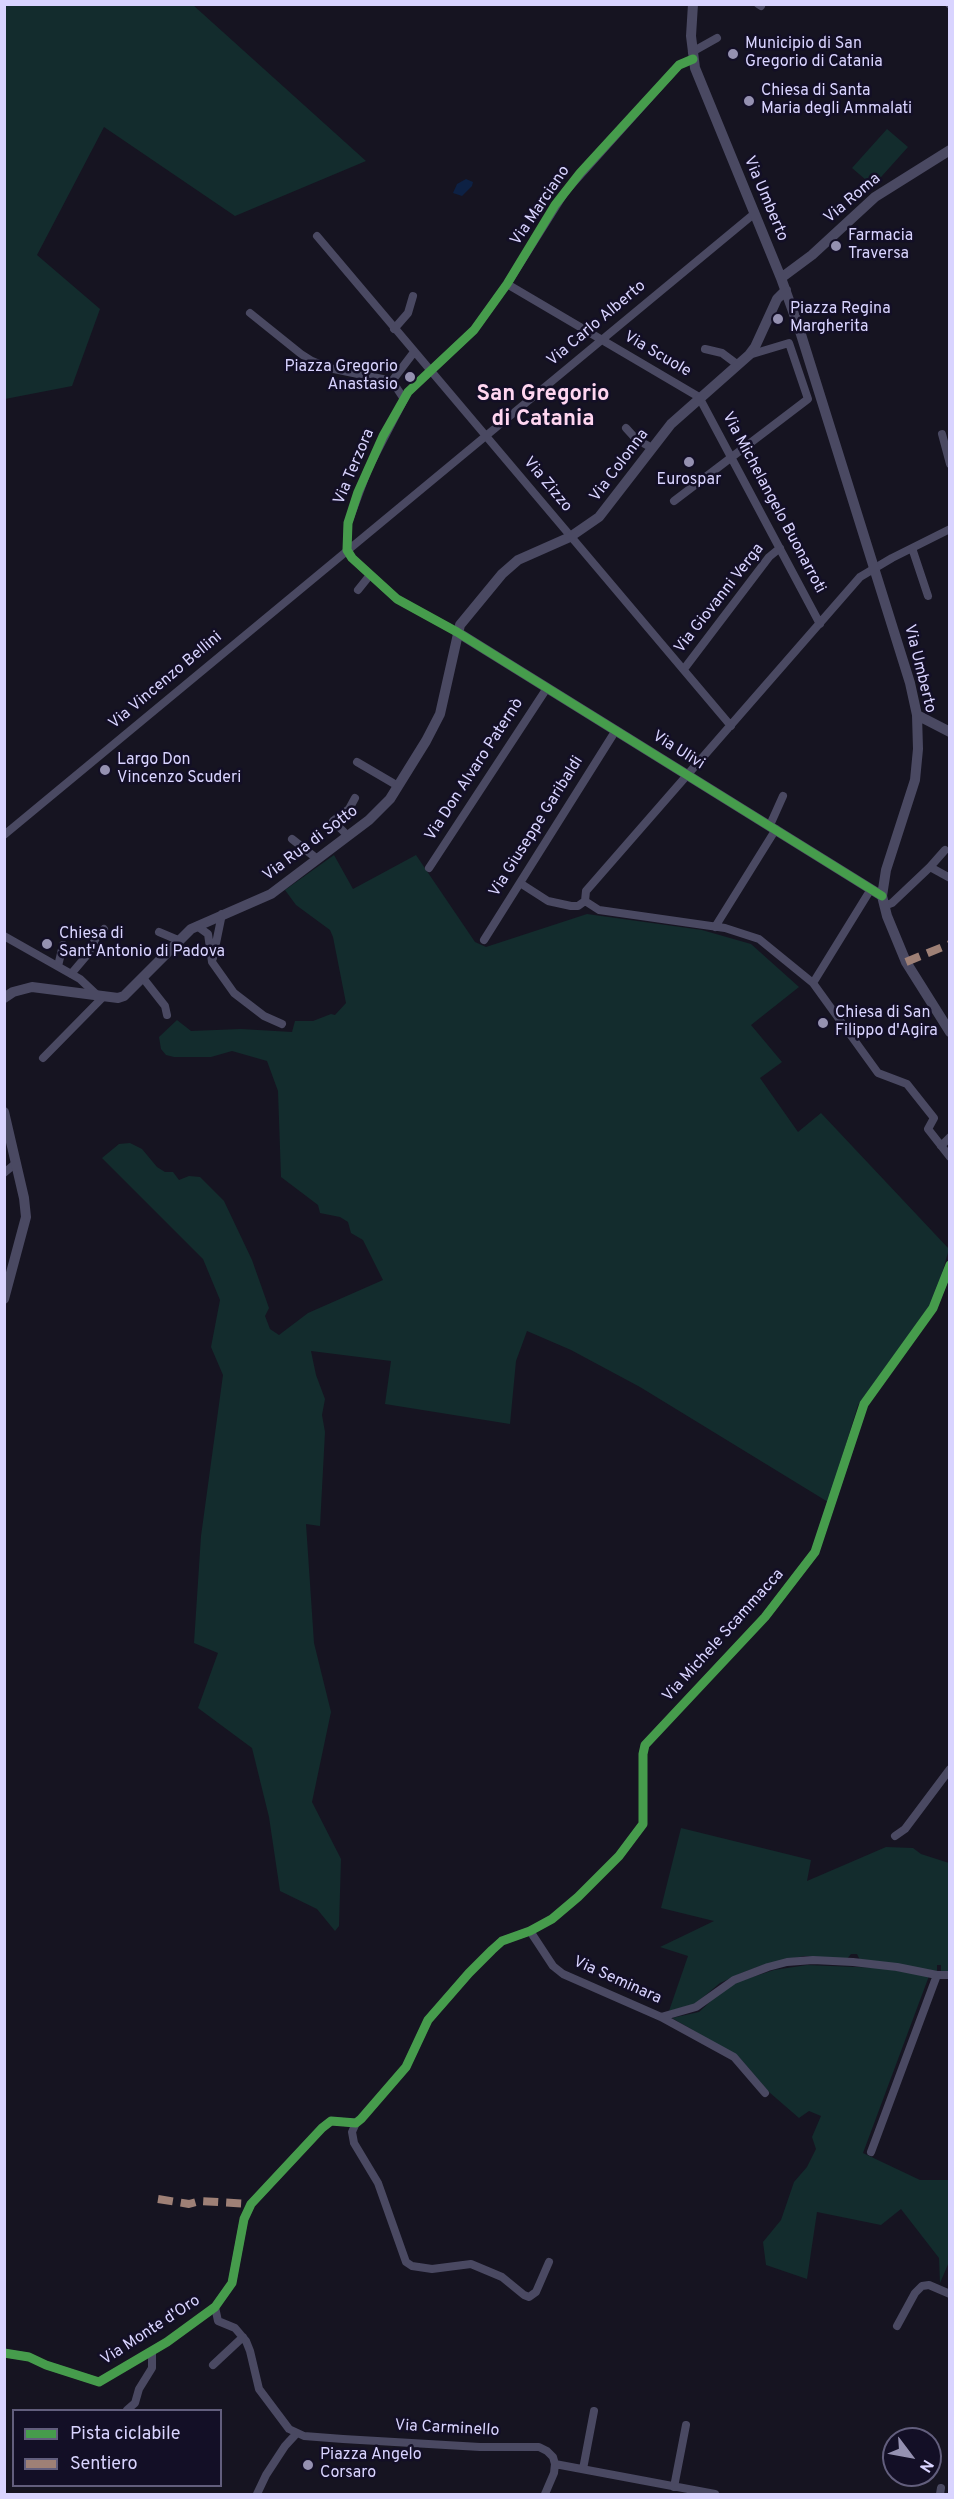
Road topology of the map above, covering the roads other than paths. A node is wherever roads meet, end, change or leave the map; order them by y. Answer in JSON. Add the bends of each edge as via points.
{"nodes":[{"id":1,"x":693,"y":4,"type":"edge"},
{"id":2,"x":717,"y":38,"type":"dead end"},
{"id":3,"x":689,"y":58,"type":"junction"},
{"id":4,"x":948,"y":149,"type":"edge"},
{"id":5,"x":755,"y":213,"type":"junction"},
{"id":6,"x":317,"y":236,"type":"dead end"},
{"id":7,"x":781,"y":278,"type":"junction"},
{"id":8,"x":507,"y":284,"type":"junction"},
{"id":9,"x":786,"y":290,"type":"junction"},
{"id":10,"x":413,"y":296,"type":"dead end"},
{"id":11,"x":250,"y":313,"type":"dead end"},
{"id":12,"x":394,"y":328,"type":"junction"},
{"id":13,"x":601,"y":340,"type":"junction"},
{"id":14,"x":705,"y":349,"type":"dead end"},
{"id":15,"x":414,"y":352,"type":"junction"},
{"id":16,"x":749,"y":355,"type":"junction"},
{"id":17,"x":738,"y":364,"type":"junction"},
{"id":18,"x":429,"y":370,"type":"junction"},
{"id":19,"x":389,"y":380,"type":"junction"},
{"id":20,"x":699,"y":397,"type":"junction"},
{"id":21,"x":402,"y":402,"type":"junction"},
{"id":22,"x":626,"y":428,"type":"dead end"},
{"id":23,"x":942,"y":434,"type":"dead end"},
{"id":24,"x":485,"y":436,"type":"junction"},
{"id":25,"x":652,"y":448,"type":"junction"},
{"id":26,"x":731,"y":455,"type":"junction"},
{"id":27,"x":950,"y":464,"type":"edge"},
{"id":28,"x":674,"y":501,"type":"dead end"},
{"id":29,"x":950,"y":529,"type":"edge"},
{"id":30,"x":570,"y":537,"type":"junction"},
{"id":31,"x":780,"y":548,"type":"junction"},
{"id":32,"x":912,"y":548,"type":"junction"},
{"id":33,"x":347,"y":550,"type":"junction"},
{"id":34,"x":874,"y":568,"type":"junction"},
{"id":35,"x":370,"y":575,"type":"junction"},
{"id":36,"x":358,"y":590,"type":"dead end"},
{"id":37,"x":928,"y":596,"type":"dead end"},
{"id":38,"x":820,"y":624,"type":"junction"},
{"id":39,"x":457,"y":632,"type":"junction"},
{"id":40,"x":684,"y":669,"type":"junction"},
{"id":41,"x":547,"y":688,"type":"junction"},
{"id":42,"x":917,"y":715,"type":"junction"},
{"id":43,"x":731,"y":726,"type":"junction"},
{"id":44,"x":616,"y":730,"type":"junction"},
{"id":45,"x":950,"y":732,"type":"edge"},
{"id":46,"x":357,"y":762,"type":"dead end"},
{"id":47,"x":688,"y":775,"type":"junction"},
{"id":48,"x":398,"y":786,"type":"junction"},
{"id":49,"x":783,"y":796,"type":"dead end"},
{"id":50,"x":355,"y":798,"type":"dead end"},
{"id":51,"x":773,"y":827,"type":"junction"},
{"id":52,"x":4,"y":835,"type":"edge"},
{"id":53,"x":347,"y":835,"type":"junction"},
{"id":54,"x":292,"y":839,"type":"dead end"},
{"id":55,"x":945,"y":850,"type":"dead end"},
{"id":56,"x":316,"y":858,"type":"junction"},
{"id":57,"x":930,"y":867,"type":"junction"},
{"id":58,"x":429,"y":868,"type":"dead end"},
{"id":59,"x":950,"y":878,"type":"edge"},
{"id":60,"x":520,"y":883,"type":"junction"},
{"id":61,"x":871,"y":889,"type":"junction"},
{"id":62,"x":585,"y":901,"type":"junction"},
{"id":63,"x":883,"y":901,"type":"junction"},
{"id":64,"x":222,"y":914,"type":"junction"},
{"id":65,"x":197,"y":926,"type":"junction"},
{"id":66,"x":715,"y":927,"type":"junction"},
{"id":67,"x":104,"y":929,"type":"dead end"},
{"id":68,"x":159,"y":932,"type":"dead end"},
{"id":69,"x":4,"y":936,"type":"edge"},
{"id":70,"x":178,"y":940,"type":"junction"},
{"id":71,"x":484,"y":940,"type":"dead end"},
{"id":72,"x":63,"y":945,"type":"dead end"},
{"id":73,"x":212,"y":962,"type":"junction"},
{"id":74,"x":58,"y":966,"type":"junction"},
{"id":75,"x":71,"y":974,"type":"junction"},
{"id":76,"x":143,"y":978,"type":"junction"},
{"id":77,"x":813,"y":983,"type":"junction"},
{"id":78,"x":101,"y":996,"type":"junction"},
{"id":79,"x":4,"y":998,"type":"edge"},
{"id":80,"x":167,"y":1015,"type":"dead end"},
{"id":81,"x":282,"y":1024,"type":"dead end"},
{"id":82,"x":950,"y":1032,"type":"edge"},
{"id":83,"x":44,"y":1058,"type":"dead end"},
{"id":84,"x":4,"y":1112,"type":"edge"},
{"id":85,"x":950,"y":1137,"type":"edge"},
{"id":86,"x":941,"y":1146,"type":"junction"},
{"id":87,"x":950,"y":1157,"type":"edge"},
{"id":88,"x":16,"y":1162,"type":"junction"},
{"id":89,"x":4,"y":1173,"type":"edge"},
{"id":90,"x":950,"y":1265,"type":"edge"},
{"id":91,"x":4,"y":1299,"type":"edge"},
{"id":92,"x":950,"y":1769,"type":"edge"},
{"id":93,"x":895,"y":1836,"type":"dead end"},
{"id":94,"x":530,"y":1931,"type":"junction"},
{"id":95,"x":937,"y":1975,"type":"junction"},
{"id":96,"x":950,"y":1975,"type":"edge"},
{"id":97,"x":661,"y":2017,"type":"junction"},
{"id":98,"x":765,"y":2093,"type":"dead end"},
{"id":99,"x":356,"y":2123,"type":"junction"},
{"id":100,"x":871,"y":2152,"type":"dead end"},
{"id":101,"x":549,"y":2262,"type":"dead end"},
{"id":102,"x":950,"y":2294,"type":"edge"},
{"id":103,"x":215,"y":2307,"type":"junction"},
{"id":104,"x":897,"y":2326,"type":"dead end"},
{"id":105,"x":243,"y":2337,"type":"junction"},
{"id":106,"x":152,"y":2351,"type":"junction"},
{"id":107,"x":4,"y":2353,"type":"edge"},
{"id":108,"x":213,"y":2365,"type":"dead end"},
{"id":109,"x":128,"y":2409,"type":"edge"},
{"id":110,"x":594,"y":2411,"type":"dead end"},
{"id":111,"x":686,"y":2425,"type":"dead end"},
{"id":112,"x":297,"y":2433,"type":"junction"},
{"id":113,"x":555,"y":2464,"type":"junction"},
{"id":114,"x":583,"y":2469,"type":"junction"},
{"id":115,"x":674,"y":2487,"type":"junction"},
{"id":116,"x":257,"y":2494,"type":"edge"},
{"id":117,"x":545,"y":2494,"type":"edge"},
{"id":118,"x":715,"y":2494,"type":"edge"}],
"edges":[{"from":1,"to":3,"type":"street"},
{"from":2,"to":3,"type":"street","name":"Via Marciano"},
{"from":3,"to":5,"type":"street","name":"Via Umberto"},
{"from":3,"to":8,"type":"street","name":"Via Marciano","via":[[565,192]]},
{"from":4,"to":7,"type":"street","name":"Via Roma","via":[[875,197]]},
{"from":5,"to":7,"type":"street","name":"Via Umberto"},
{"from":5,"to":13,"type":"street","name":"Via Carlo Alberto"},
{"from":6,"to":12,"type":"street","name":"Via Zizzo"},
{"from":7,"to":9,"type":"street","name":"Via Umberto"},
{"from":8,"to":13,"type":"street","name":"Via Scuole"},
{"from":8,"to":18,"type":"street","name":"Via Marciano","via":[[474,330]]},
{"from":9,"to":16,"type":"street","via":[[777,299]]},
{"from":9,"to":34,"type":"street","name":"Via Umberto"},
{"from":10,"to":12,"type":"street","via":[[408,313]]},
{"from":11,"to":19,"type":"street","via":[[312,361]]},
{"from":12,"to":15,"type":"street","name":"Via Zizzo"},
{"from":13,"to":20,"type":"street","name":"Via Scuole"},
{"from":13,"to":24,"type":"street","name":"Via Carlo Alberto"},
{"from":14,"to":17,"type":"street","via":[[722,353]]},
{"from":15,"to":18,"type":"street","name":"Via Zizzo"},
{"from":15,"to":19,"type":"street"},
{"from":16,"to":17,"type":"street","name":"Via Colonna"},
{"from":16,"to":26,"type":"street","via":[[789,343],[808,399]]},
{"from":17,"to":20,"type":"street","name":"Via Colonna"},
{"from":18,"to":21,"type":"street","name":"Via Terzora"},
{"from":18,"to":24,"type":"street","name":"Via Zizzo"},
{"from":19,"to":21,"type":"street"},
{"from":20,"to":25,"type":"street","name":"Via Colonna"},
{"from":20,"to":26,"type":"street","name":"Via Michelangelo Buonarroti"},
{"from":21,"to":33,"type":"street","name":"Via Terzora","via":[[358,492],[348,523]]},
{"from":22,"to":25,"type":"street"},
{"from":23,"to":27,"type":"street"},
{"from":24,"to":30,"type":"street","name":"Via Zizzo"},
{"from":24,"to":33,"type":"street","name":"Via Carlo Alberto"},
{"from":25,"to":30,"type":"street","name":"Via Colonna","via":[[599,517]]},
{"from":26,"to":28,"type":"street"},
{"from":26,"to":31,"type":"street","name":"Via Michelangelo Buonarroti"},
{"from":29,"to":32,"type":"street"},
{"from":30,"to":39,"type":"street","name":"Via Colonna","via":[[518,560],[502,574]]},
{"from":30,"to":40,"type":"street","name":"Via Zizzo"},
{"from":31,"to":38,"type":"street","name":"Via Michelangelo Buonarroti"},
{"from":31,"to":40,"type":"street","name":"Via Giovanni Verga","via":[[769,557]]},
{"from":32,"to":34,"type":"street"},
{"from":32,"to":37,"type":"street"},
{"from":33,"to":35,"type":"street"},
{"from":33,"to":52,"type":"street","name":"Via Vincenzo Bellini"},
{"from":34,"to":38,"type":"street","via":[[860,577]]},
{"from":34,"to":42,"type":"street","name":"Via Umberto"},
{"from":35,"to":36,"type":"street"},
{"from":35,"to":39,"type":"street","via":[[397,599]]},
{"from":38,"to":43,"type":"street"},
{"from":39,"to":41,"type":"street","name":"Via Ulivi"},
{"from":39,"to":48,"type":"street","name":"Via Rua di Sotto","via":[[440,714]]},
{"from":40,"to":43,"type":"street","name":"Via Zizzo"},
{"from":41,"to":44,"type":"street","name":"Via Ulivi"},
{"from":41,"to":58,"type":"street","name":"Via Don Alvaro Paternò"},
{"from":42,"to":45,"type":"street"},
{"from":42,"to":63,"type":"street","name":"Via Umberto","via":[[915,780],[886,870]]},
{"from":43,"to":47,"type":"street"},
{"from":44,"to":47,"type":"street","name":"Via Ulivi"},
{"from":44,"to":60,"type":"street","name":"Via Giuseppe Garibaldi"},
{"from":46,"to":48,"type":"street"},
{"from":47,"to":51,"type":"street","name":"Via Ulivi"},
{"from":47,"to":62,"type":"street","via":[[586,891]]},
{"from":48,"to":53,"type":"street","name":"Via Rua di Sotto","via":[[369,820]]},
{"from":49,"to":51,"type":"street"},
{"from":50,"to":53,"type":"street","via":[[349,809],[333,821]]},
{"from":51,"to":61,"type":"street","name":"Via Ulivi"},
{"from":51,"to":66,"type":"street"},
{"from":53,"to":56,"type":"street","name":"Via Rua di Sotto"},
{"from":54,"to":56,"type":"street"},
{"from":55,"to":57,"type":"street"},
{"from":56,"to":64,"type":"street","name":"Via Rua di Sotto","via":[[271,894]]},
{"from":57,"to":59,"type":"street"},
{"from":57,"to":63,"type":"street","via":[[892,903]]},
{"from":60,"to":62,"type":"street","via":[[548,901],[571,906]]},
{"from":60,"to":71,"type":"street","name":"Via Giuseppe Garibaldi"},
{"from":61,"to":63,"type":"street","name":"Via Ulivi"},
{"from":61,"to":77,"type":"street"},
{"from":62,"to":66,"type":"street","via":[[598,910]]},
{"from":63,"to":82,"type":"street","via":[[910,969]]},
{"from":64,"to":65,"type":"street","name":"Via Rua di Sotto"},
{"from":64,"to":73,"type":"street"},
{"from":65,"to":70,"type":"street","name":"Via Rua di Sotto"},
{"from":65,"to":73,"type":"street","via":[[208,934]]},
{"from":66,"to":77,"type":"street","via":[[759,939]]},
{"from":67,"to":75,"type":"street"},
{"from":68,"to":70,"type":"street"},
{"from":69,"to":74,"type":"street"},
{"from":70,"to":76,"type":"street","name":"Via Rua di Sotto"},
{"from":72,"to":74,"type":"street"},
{"from":73,"to":81,"type":"street","via":[[234,993]]},
{"from":74,"to":75,"type":"street"},
{"from":75,"to":78,"type":"street"},
{"from":76,"to":78,"type":"street","name":"Via Rua di Sotto","via":[[123,996]]},
{"from":76,"to":80,"type":"street","via":[[165,1006]]},
{"from":77,"to":86,"type":"street","via":[[878,1073],[907,1084],[934,1118],[928,1130]]},
{"from":78,"to":79,"type":"street","via":[[32,987]]},
{"from":78,"to":83,"type":"street"},
{"from":84,"to":88,"type":"street"},
{"from":85,"to":86,"type":"street"},
{"from":86,"to":87,"type":"street"},
{"from":88,"to":89,"type":"street"},
{"from":88,"to":91,"type":"street","via":[[26,1218]]},
{"from":90,"to":94,"type":"street","name":"Via Michele Scammacca","via":[[933,1308],[864,1404],[815,1552],[765,1617],[645,1745],[644,1816],[637,1835],[578,1897]]},
{"from":92,"to":93,"type":"street","via":[[906,1829]]},
{"from":94,"to":97,"type":"street","name":"Via Seminara","via":[[563,1974]]},
{"from":94,"to":99,"type":"street","name":"Via Michele Scammacca","via":[[502,1941],[485,1957],[429,2020],[399,2078]]},
{"from":95,"to":96,"type":"street","name":"Via Seminara"},
{"from":95,"to":97,"type":"street","name":"Via Seminara","via":[[853,1962],[788,1962],[734,1980],[696,2007]]},
{"from":95,"to":100,"type":"street"},
{"from":97,"to":98,"type":"street","via":[[734,2057]]},
{"from":99,"to":101,"type":"street","via":[[354,2143],[378,2183],[406,2262],[432,2269],[471,2264],[502,2277],[529,2297],[536,2292]]},
{"from":99,"to":103,"type":"street","name":"Via Monte d'Oro","via":[[332,2121],[322,2128],[251,2204],[244,2219],[232,2283]]},
{"from":102,"to":104,"type":"street","via":[[922,2286]]},
{"from":103,"to":105,"type":"street","via":[[218,2321],[235,2328]]},
{"from":103,"to":106,"type":"street","name":"Via Monte d'Oro"},
{"from":105,"to":108,"type":"street"},
{"from":105,"to":112,"type":"street","via":[[259,2389],[289,2429]]},
{"from":106,"to":107,"type":"street","name":"Via Monte d'Oro","via":[[99,2382],[29,2356]]},
{"from":106,"to":109,"type":"street","via":[[152,2368]]},
{"from":110,"to":114,"type":"street"},
{"from":111,"to":115,"type":"street"},
{"from":112,"to":113,"type":"street","name":"Via Carminello","via":[[354,2440],[538,2447],[553,2457]]},
{"from":112,"to":116,"type":"street"},
{"from":113,"to":114,"type":"street"},
{"from":113,"to":117,"type":"street"},
{"from":114,"to":115,"type":"street"},
{"from":115,"to":118,"type":"street"}]}
